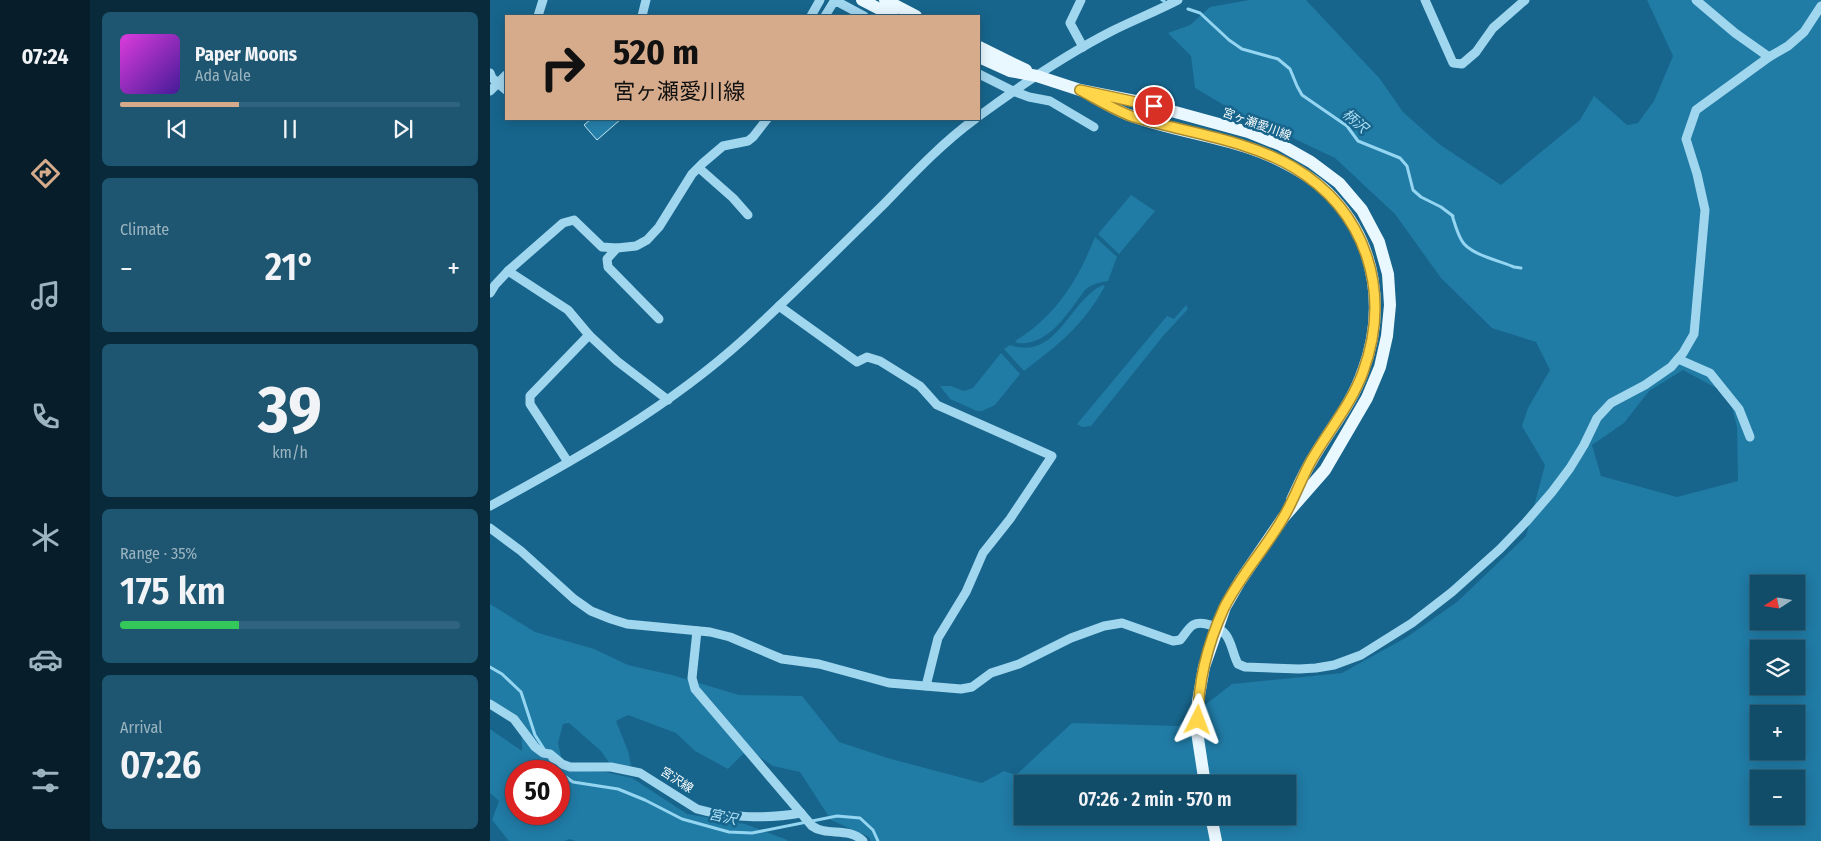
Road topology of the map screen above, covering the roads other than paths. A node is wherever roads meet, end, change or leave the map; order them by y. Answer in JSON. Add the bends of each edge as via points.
{"nodes":[{"id":1,"x":543,"y":0,"type":"edge"},
{"id":2,"x":646,"y":0,"type":"edge"},
{"id":3,"x":820,"y":0,"type":"edge"},
{"id":4,"x":862,"y":0,"type":"edge"},
{"id":5,"x":885,"y":0,"type":"edge"},
{"id":6,"x":1081,"y":0,"type":"edge"},
{"id":7,"x":1178,"y":0,"type":"edge"},
{"id":8,"x":1425,"y":0,"type":"edge"},
{"id":9,"x":1526,"y":0,"type":"edge"},
{"id":10,"x":1696,"y":0,"type":"edge"},
{"id":11,"x":839,"y":1,"type":"edge"},
{"id":12,"x":1821,"y":6,"type":"edge"},
{"id":13,"x":538,"y":15,"type":"edge"},
{"id":14,"x":642,"y":15,"type":"edge"},
{"id":15,"x":812,"y":15,"type":"edge"},
{"id":16,"x":825,"y":15,"type":"edge"},
{"id":17,"x":862,"y":15,"type":"edge"},
{"id":18,"x":891,"y":15,"type":"edge"},
{"id":19,"x":914,"y":15,"type":"edge"},
{"id":20,"x":1083,"y":47,"type":"junction"},
{"id":21,"x":980,"y":48,"type":"edge"},
{"id":22,"x":980,"y":57,"type":"edge"},
{"id":23,"x":1769,"y":57,"type":"junction"},
{"id":24,"x":490,"y":73,"type":"edge"},
{"id":25,"x":980,"y":75,"type":"edge"},
{"id":26,"x":505,"y":76,"type":"edge"},
{"id":27,"x":1037,"y":76,"type":"junction"},
{"id":28,"x":499,"y":84,"type":"junction"},
{"id":29,"x":505,"y":89,"type":"edge"},
{"id":30,"x":490,"y":91,"type":"edge"},
{"id":31,"x":1013,"y":92,"type":"junction"},
{"id":32,"x":980,"y":115,"type":"edge"},
{"id":33,"x":766,"y":120,"type":"edge"},
{"id":34,"x":975,"y":120,"type":"edge"},
{"id":35,"x":1094,"y":127,"type":"dead end"},
{"id":36,"x":699,"y":168,"type":"junction"},
{"id":37,"x":741,"y":207,"type":"junction"},
{"id":38,"x":732,"y":215,"type":"dead end"},
{"id":39,"x":748,"y":215,"type":"dead end"},
{"id":40,"x":617,"y":248,"type":"junction"},
{"id":41,"x":508,"y":271,"type":"junction"},
{"id":42,"x":490,"y":293,"type":"edge"},
{"id":43,"x":779,"y":306,"type":"junction"},
{"id":44,"x":659,"y":318,"type":"dead end"},
{"id":45,"x":590,"y":335,"type":"junction"},
{"id":46,"x":1678,"y":358,"type":"junction"},
{"id":47,"x":668,"y":400,"type":"junction"},
{"id":48,"x":1750,"y":437,"type":"dead end"},
{"id":49,"x":568,"y":462,"type":"junction"},
{"id":50,"x":490,"y":506,"type":"edge"},
{"id":51,"x":490,"y":528,"type":"edge"},
{"id":52,"x":1216,"y":628,"type":"junction"},
{"id":53,"x":697,"y":631,"type":"junction"},
{"id":54,"x":926,"y":686,"type":"junction"},
{"id":55,"x":490,"y":704,"type":"edge"},
{"id":56,"x":1204,"y":775,"type":"edge"},
{"id":57,"x":801,"y":812,"type":"junction"},
{"id":58,"x":1213,"y":825,"type":"edge"},
{"id":59,"x":862,"y":841,"type":"edge"},
{"id":60,"x":1216,"y":841,"type":"edge"}],
"edges":[{"from":1,"to":13,"type":"street"},
{"from":2,"to":14,"type":"street"},
{"from":3,"to":15,"type":"street"},
{"from":4,"to":18,"type":"main road"},
{"from":5,"to":19,"type":"main road"},
{"from":6,"to":20,"type":"street","via":[[1070,23]]},
{"from":7,"to":20,"type":"street"},
{"from":8,"to":9,"type":"street","via":[[1452,63],[1462,64],[1476,52],[1493,28]]},
{"from":10,"to":23,"type":"street"},
{"from":11,"to":16,"type":"street","via":[[833,3]]},
{"from":11,"to":17,"type":"street"},
{"from":12,"to":23,"type":"street","via":[[1804,32]]},
{"from":20,"to":27,"type":"street"},
{"from":21,"to":27,"type":"main road","name":"宮ヶ瀬愛川線"},
{"from":22,"to":27,"type":"main road","name":"宮ヶ瀬愛川線","via":[[1010,71]]},
{"from":23,"to":46,"type":"street","via":[[1696,110],[1686,139],[1705,210],[1694,334]]},
{"from":24,"to":28,"type":"street"},
{"from":25,"to":31,"type":"street"},
{"from":26,"to":28,"type":"street"},
{"from":27,"to":31,"type":"street"},
{"from":27,"to":52,"type":"main road","name":"宮ヶ瀬愛川線","via":[[1080,90],[1248,132],[1281,144],[1339,183],[1362,210],[1379,242],[1388,274],[1390,305],[1380,367],[1367,398],[1324,470],[1283,518],[1240,581]]},
{"from":28,"to":29,"type":"street"},
{"from":28,"to":30,"type":"street"},
{"from":31,"to":32,"type":"street"},
{"from":31,"to":35,"type":"street","via":[[1050,101]]},
{"from":33,"to":36,"type":"street","via":[[748,141],[724,146]]},
{"from":34,"to":43,"type":"street","via":[[936,152]]},
{"from":36,"to":37,"type":"street"},
{"from":36,"to":40,"type":"street","via":[[654,234],[636,246]]},
{"from":37,"to":38,"type":"street"},
{"from":37,"to":39,"type":"street"},
{"from":40,"to":41,"type":"street","via":[[602,248],[571,220],[563,223]]},
{"from":40,"to":44,"type":"street","via":[[607,259],[608,267]]},
{"from":41,"to":42,"type":"street"},
{"from":41,"to":45,"type":"street","via":[[568,310]]},
{"from":43,"to":47,"type":"street","via":[[722,358]]},
{"from":43,"to":54,"type":"street","via":[[857,362],[867,357],[880,361],[920,386],[937,405],[1052,456],[983,554],[966,592],[938,638]]},
{"from":45,"to":47,"type":"street"},
{"from":45,"to":49,"type":"street","via":[[530,396],[530,404]]},
{"from":46,"to":48,"type":"street","via":[[1710,373],[1739,409]]},
{"from":46,"to":52,"type":"street","via":[[1671,367],[1611,403],[1597,418],[1570,468],[1500,549],[1412,623],[1361,655],[1316,668],[1245,667],[1238,664],[1225,634]]},
{"from":47,"to":49,"type":"street"},
{"from":49,"to":50,"type":"street"},
{"from":51,"to":53,"type":"street","via":[[522,551],[591,611],[627,624]]},
{"from":52,"to":54,"type":"street","via":[[1196,624],[1180,640],[1173,641],[1122,623],[1104,626],[991,673],[972,687]]},
{"from":52,"to":56,"type":"main road","name":"宮ヶ瀬愛川線","via":[[1198,700]]},
{"from":53,"to":54,"type":"street","via":[[730,637],[782,659],[820,664],[889,683]]},
{"from":53,"to":57,"type":"street","via":[[692,678],[695,689]]},
{"from":55,"to":57,"type":"street","name":"宮沢線","via":[[514,719],[535,747],[570,767],[611,767],[640,773],[697,809],[708,812],[768,817]]},
{"from":57,"to":59,"type":"street","via":[[817,830],[851,832]]},
{"from":58,"to":60,"type":"main road"}]}
